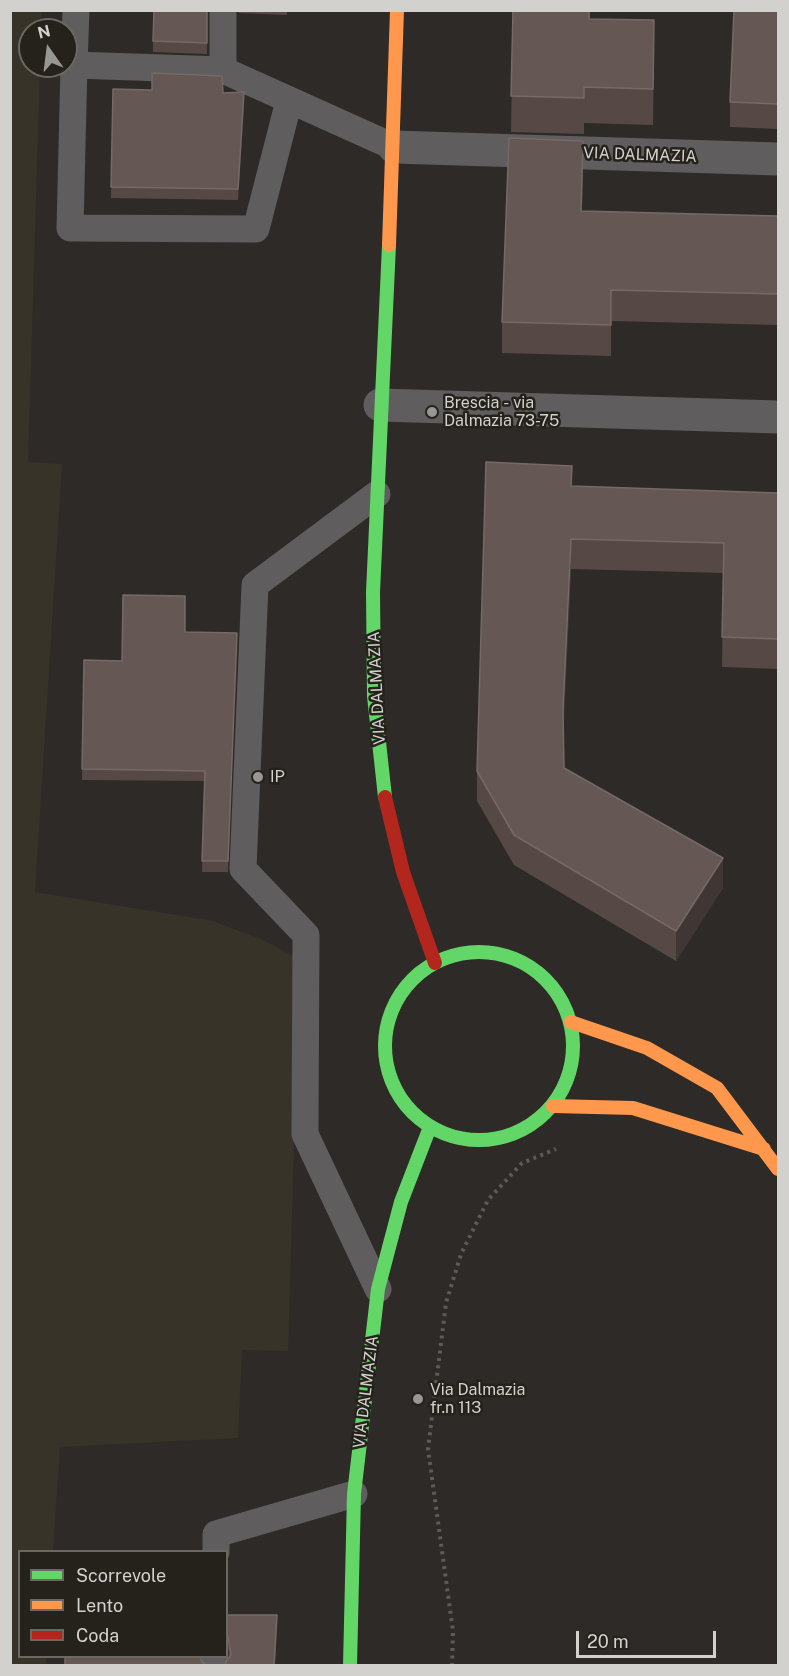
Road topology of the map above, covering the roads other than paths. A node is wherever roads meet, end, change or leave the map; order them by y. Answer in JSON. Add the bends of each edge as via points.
{"nodes":[{"id":1,"x":223,"y":10,"type":"edge"},
{"id":2,"x":397,"y":10,"type":"edge"},
{"id":3,"x":78,"y":64,"type":"edge"},
{"id":4,"x":223,"y":70,"type":"junction"},
{"id":5,"x":74,"y":78,"type":"edge"},
{"id":6,"x":289,"y":101,"type":"junction"},
{"id":7,"x":394,"y":147,"type":"junction"},
{"id":8,"x":778,"y":159,"type":"edge"},
{"id":9,"x":380,"y":405,"type":"junction"},
{"id":10,"x":778,"y":417,"type":"edge"},
{"id":11,"x":377,"y":494,"type":"junction"},
{"id":12,"x":435,"y":963,"type":"junction"},
{"id":13,"x":571,"y":1022,"type":"junction"},
{"id":14,"x":553,"y":1106,"type":"junction"},
{"id":15,"x":430,"y":1127,"type":"junction"},
{"id":16,"x":764,"y":1149,"type":"junction"},
{"id":17,"x":778,"y":1169,"type":"edge"},
{"id":18,"x":378,"y":1289,"type":"junction"},
{"id":19,"x":354,"y":1494,"type":"junction"},
{"id":20,"x":216,"y":1550,"type":"edge"},
{"id":21,"x":350,"y":1665,"type":"edge"}],
"edges":[{"from":1,"to":4,"type":"lane"},
{"from":2,"to":7,"type":"main road","name":"VIA DALMAZIA"},
{"from":3,"to":4,"type":"lane"},
{"from":4,"to":6,"type":"lane"},
{"from":5,"to":6,"type":"lane","via":[[70,228],[256,230]]},
{"from":6,"to":7,"type":"lane"},
{"from":7,"to":8,"type":"street","name":"VIA DALMAZIA"},
{"from":7,"to":9,"type":"main road","name":"VIA DALMAZIA"},
{"from":9,"to":10,"type":"street"},
{"from":9,"to":11,"type":"main road","name":"VIA DALMAZIA"},
{"from":11,"to":12,"type":"main road","name":"VIA DALMAZIA","via":[[374,696],[385,798],[403,873]]},
{"from":11,"to":18,"type":"lane","via":[[255,585],[243,869],[306,935],[305,1134]]},
{"from":12,"to":13,"type":"main road","via":[[476,952],[497,953],[517,960],[552,985]]},
{"from":12,"to":15,"type":"main road","via":[[405,988],[388,1023],[385,1043],[389,1072],[402,1100]]},
{"from":13,"to":14,"type":"main road","via":[[572,1066]]},
{"from":13,"to":16,"type":"main road","via":[[647,1048],[717,1088]]},
{"from":14,"to":15,"type":"main road","via":[[517,1133],[495,1139],[450,1136]]},
{"from":14,"to":16,"type":"main road","via":[[633,1108]]},
{"from":15,"to":18,"type":"main road","name":"VIA DALMAZIA","via":[[401,1202]]},
{"from":16,"to":17,"type":"main road"},
{"from":18,"to":19,"type":"main road","name":"VIA DALMAZIA"},
{"from":19,"to":20,"type":"lane","via":[[216,1534]]},
{"from":19,"to":21,"type":"main road","name":"VIA DALMAZIA"}]}
